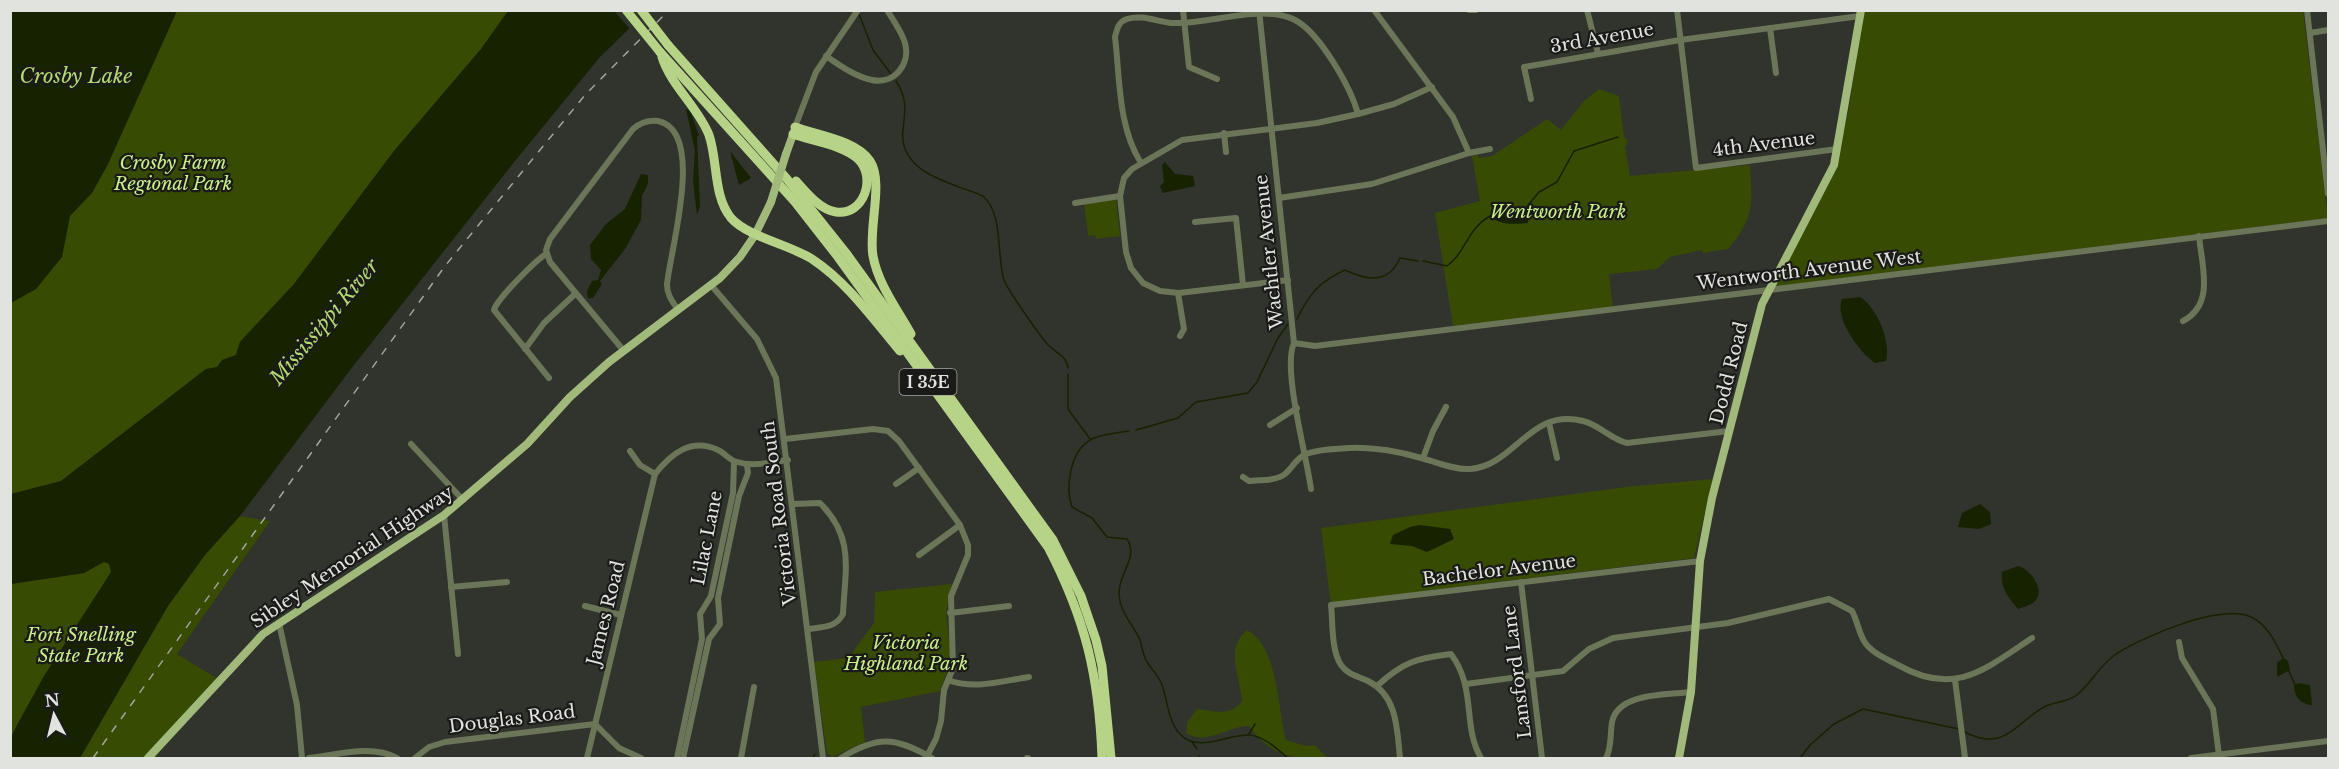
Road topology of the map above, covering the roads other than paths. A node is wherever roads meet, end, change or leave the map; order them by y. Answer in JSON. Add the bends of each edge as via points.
{"nodes":[{"id":1,"x":626,"y":10,"type":"edge"},
{"id":2,"x":640,"y":10,"type":"edge"},
{"id":3,"x":858,"y":10,"type":"edge"},
{"id":4,"x":886,"y":10,"type":"edge"},
{"id":5,"x":1183,"y":10,"type":"edge"},
{"id":6,"x":1469,"y":10,"type":"edge"},
{"id":7,"x":1476,"y":10,"type":"edge"},
{"id":8,"x":1587,"y":10,"type":"edge"},
{"id":9,"x":1677,"y":10,"type":"edge"},
{"id":10,"x":2307,"y":10,"type":"edge"},
{"id":11,"x":1374,"y":11,"type":"edge"},
{"id":12,"x":1259,"y":13,"type":"edge"},
{"id":13,"x":1860,"y":13,"type":"edge"},
{"id":14,"x":1185,"y":23,"type":"junction"},
{"id":15,"x":1770,"y":28,"type":"junction"},
{"id":16,"x":2328,"y":30,"type":"edge"},
{"id":17,"x":2310,"y":33,"type":"junction"},
{"id":18,"x":1680,"y":40,"type":"junction"},
{"id":19,"x":671,"y":48,"type":"junction"},
{"id":20,"x":660,"y":52,"type":"junction"},
{"id":21,"x":1598,"y":53,"type":"junction"},
{"id":22,"x":826,"y":56,"type":"junction"},
{"id":23,"x":1776,"y":73,"type":"dead end"},
{"id":24,"x":1217,"y":79,"type":"dead end"},
{"id":25,"x":1432,"y":87,"type":"junction"},
{"id":26,"x":1531,"y":99,"type":"dead end"},
{"id":27,"x":1358,"y":114,"type":"junction"},
{"id":28,"x":1272,"y":128,"type":"junction"},
{"id":29,"x":794,"y":131,"type":"junction"},
{"id":30,"x":1224,"y":133,"type":"junction"},
{"id":31,"x":1490,"y":149,"type":"dead end"},
{"id":32,"x":1837,"y":149,"type":"junction"},
{"id":33,"x":1226,"y":152,"type":"dead end"},
{"id":34,"x":1469,"y":153,"type":"junction"},
{"id":35,"x":1141,"y":163,"type":"junction"},
{"id":36,"x":2328,"y":194,"type":"edge"},
{"id":37,"x":1120,"y":196,"type":"junction"},
{"id":38,"x":1279,"y":198,"type":"junction"},
{"id":39,"x":1075,"y":203,"type":"dead end"},
{"id":40,"x":2328,"y":221,"type":"edge"},
{"id":41,"x":1196,"y":222,"type":"dead end"},
{"id":42,"x":755,"y":235,"type":"junction"},
{"id":43,"x":2199,"y":236,"type":"junction"},
{"id":44,"x":546,"y":254,"type":"junction"},
{"id":45,"x":1288,"y":279,"type":"junction"},
{"id":46,"x":711,"y":285,"type":"junction"},
{"id":47,"x":1243,"y":285,"type":"junction"},
{"id":48,"x":1769,"y":290,"type":"junction"},
{"id":49,"x":1178,"y":292,"type":"junction"},
{"id":50,"x":575,"y":294,"type":"junction"},
{"id":51,"x":678,"y":310,"type":"junction"},
{"id":52,"x":2182,"y":321,"type":"dead end"},
{"id":53,"x":1180,"y":336,"type":"dead end"},
{"id":54,"x":1294,"y":343,"type":"junction"},
{"id":55,"x":525,"y":349,"type":"junction"},
{"id":56,"x":624,"y":351,"type":"junction"},
{"id":57,"x":549,"y":378,"type":"dead end"},
{"id":58,"x":942,"y":385,"type":"junction"},
{"id":59,"x":940,"y":398,"type":"junction"},
{"id":60,"x":1446,"y":407,"type":"dead end"},
{"id":61,"x":1296,"y":408,"type":"junction"},
{"id":62,"x":1549,"y":423,"type":"junction"},
{"id":63,"x":1270,"y":425,"type":"dead end"},
{"id":64,"x":1730,"y":431,"type":"junction"},
{"id":65,"x":785,"y":439,"type":"junction"},
{"id":66,"x":411,"y":444,"type":"dead end"},
{"id":67,"x":630,"y":451,"type":"dead end"},
{"id":68,"x":1306,"y":453,"type":"junction"},
{"id":69,"x":1423,"y":458,"type":"junction"},
{"id":70,"x":1557,"y":459,"type":"dead end"},
{"id":71,"x":788,"y":460,"type":"junction"},
{"id":72,"x":734,"y":462,"type":"junction"},
{"id":73,"x":747,"y":465,"type":"junction"},
{"id":74,"x":919,"y":468,"type":"junction"},
{"id":75,"x":655,"y":474,"type":"junction"},
{"id":76,"x":1243,"y":477,"type":"dead end"},
{"id":77,"x":896,"y":484,"type":"dead end"},
{"id":78,"x":1311,"y":489,"type":"dead end"},
{"id":79,"x":463,"y":500,"type":"junction"},
{"id":80,"x":793,"y":504,"type":"junction"},
{"id":81,"x":444,"y":515,"type":"junction"},
{"id":82,"x":960,"y":525,"type":"junction"},
{"id":83,"x":919,"y":555,"type":"dead end"},
{"id":84,"x":1700,"y":561,"type":"junction"},
{"id":85,"x":507,"y":582,"type":"dead end"},
{"id":86,"x":1521,"y":582,"type":"junction"},
{"id":87,"x":451,"y":587,"type":"junction"},
{"id":88,"x":585,"y":606,"type":"dead end"},
{"id":89,"x":1009,"y":606,"type":"dead end"},
{"id":90,"x":950,"y":613,"type":"junction"},
{"id":91,"x":621,"y":615,"type":"junction"},
{"id":92,"x":279,"y":623,"type":"junction"},
{"id":93,"x":1695,"y":626,"type":"junction"},
{"id":94,"x":808,"y":629,"type":"junction"},
{"id":95,"x":2032,"y":639,"type":"dead end"},
{"id":96,"x":2179,"y":642,"type":"dead end"},
{"id":97,"x":458,"y":654,"type":"dead end"},
{"id":98,"x":1532,"y":676,"type":"junction"},
{"id":99,"x":1029,"y":677,"type":"dead end"},
{"id":100,"x":948,"y":680,"type":"junction"},
{"id":101,"x":1955,"y":681,"type":"junction"},
{"id":102,"x":1466,"y":684,"type":"junction"},
{"id":103,"x":1377,"y":686,"type":"junction"},
{"id":104,"x":754,"y":687,"type":"dead end"},
{"id":105,"x":1691,"y":692,"type":"junction"},
{"id":106,"x":595,"y":724,"type":"junction"},
{"id":107,"x":2328,"y":741,"type":"edge"},
{"id":108,"x":2219,"y":755,"type":"junction"},
{"id":109,"x":928,"y":758,"type":"edge"},
{"id":110,"x":148,"y":759,"type":"edge"},
{"id":111,"x":302,"y":759,"type":"edge"},
{"id":112,"x":309,"y":759,"type":"edge"},
{"id":113,"x":397,"y":759,"type":"edge"},
{"id":114,"x":415,"y":759,"type":"edge"},
{"id":115,"x":586,"y":759,"type":"edge"},
{"id":116,"x":641,"y":759,"type":"edge"},
{"id":117,"x":677,"y":759,"type":"edge"},
{"id":118,"x":683,"y":759,"type":"edge"},
{"id":119,"x":741,"y":759,"type":"edge"},
{"id":120,"x":823,"y":759,"type":"edge"},
{"id":121,"x":841,"y":759,"type":"edge"},
{"id":122,"x":1102,"y":759,"type":"edge"},
{"id":123,"x":1111,"y":759,"type":"edge"},
{"id":124,"x":1400,"y":759,"type":"edge"},
{"id":125,"x":1480,"y":759,"type":"edge"},
{"id":126,"x":1542,"y":759,"type":"edge"},
{"id":127,"x":1606,"y":759,"type":"edge"},
{"id":128,"x":1679,"y":759,"type":"edge"},
{"id":129,"x":1965,"y":759,"type":"edge"},
{"id":130,"x":2191,"y":759,"type":"edge"}],
"edges":[{"from":1,"to":20,"type":"highway","number":"I 35E","bridge":true},
{"from":2,"to":19,"type":"highway","number":"I 35E","bridge":true},
{"from":3,"to":22,"type":"street"},
{"from":4,"to":22,"type":"street","via":[[907,51],[896,76],[871,80]]},
{"from":5,"to":14,"type":"street"},
{"from":6,"to":7,"type":"street"},
{"from":8,"to":21,"type":"street"},
{"from":9,"to":18,"type":"street"},
{"from":10,"to":17,"type":"street"},
{"from":11,"to":25,"type":"street"},
{"from":12,"to":14,"type":"street"},
{"from":12,"to":27,"type":"street","via":[[1285,16],[1307,29],[1346,80]]},
{"from":12,"to":28,"type":"street","name":"Wachtler Avenue"},
{"from":13,"to":15,"type":"street","name":"3rd Avenue"},
{"from":13,"to":32,"type":"main road","name":"Dodd Road"},
{"from":14,"to":24,"type":"street","via":[[1189,67]]},
{"from":14,"to":35,"type":"street","via":[[1135,18],[1118,25],[1115,37],[1125,128]]},
{"from":15,"to":18,"type":"street","name":"3rd Avenue"},
{"from":15,"to":23,"type":"street"},
{"from":16,"to":17,"type":"street"},
{"from":17,"to":36,"type":"street"},
{"from":18,"to":21,"type":"street","name":"3rd Avenue"},
{"from":18,"to":32,"type":"street","name":"4th Avenue","via":[[1696,168]]},
{"from":19,"to":29,"type":"highway","via":[[692,65],[818,203],[841,212],[859,203],[867,184],[865,170],[857,158]]},
{"from":19,"to":58,"type":"highway","number":"I 35E","via":[[801,196]]},
{"from":20,"to":42,"type":"highway","via":[[665,67],[708,134],[726,210],[737,224]]},
{"from":20,"to":59,"type":"highway","number":"I 35E","via":[[795,202]]},
{"from":21,"to":26,"type":"street","name":"3rd Avenue","via":[[1524,67]]},
{"from":22,"to":29,"type":"street","via":[[808,90]]},
{"from":25,"to":27,"type":"street"},
{"from":25,"to":34,"type":"street"},
{"from":27,"to":28,"type":"street"},
{"from":28,"to":30,"type":"street"},
{"from":28,"to":38,"type":"street","name":"Wachtler Avenue"},
{"from":29,"to":42,"type":"main road","name":"Sibley Memorial Highway","bridge":true,"via":[[771,202]]},
{"from":29,"to":58,"type":"highway","via":[[851,146],[870,160],[876,184],[871,238],[878,274]]},
{"from":30,"to":33,"type":"street"},
{"from":30,"to":35,"type":"street","via":[[1182,140]]},
{"from":31,"to":34,"type":"street"},
{"from":32,"to":48,"type":"main road","name":"Dodd Road","via":[[1827,181]]},
{"from":34,"to":38,"type":"street","via":[[1372,184]]},
{"from":35,"to":37,"type":"street","via":[[1125,178]]},
{"from":37,"to":39,"type":"street"},
{"from":37,"to":49,"type":"street","via":[[1131,268],[1143,283],[1160,291]]},
{"from":38,"to":45,"type":"street","name":"Wachtler Avenue"},
{"from":40,"to":43,"type":"street","name":"Wentworth Avenue West"},
{"from":41,"to":47,"type":"street","via":[[1236,218]]},
{"from":42,"to":46,"type":"main road","name":"Sibley Memorial Highway","via":[[740,257]]},
{"from":42,"to":59,"type":"highway","via":[[799,252],[835,277]]},
{"from":43,"to":48,"type":"street","name":"Wentworth Avenue West"},
{"from":43,"to":52,"type":"street","via":[[2204,298],[2192,316]]},
{"from":44,"to":50,"type":"street"},
{"from":44,"to":51,"type":"street","via":[[550,240],[633,129],[645,122],[662,123],[675,135],[682,162],[679,221],[667,285]]},
{"from":44,"to":55,"type":"street","via":[[494,307],[495,314]]},
{"from":45,"to":47,"type":"street"},
{"from":45,"to":54,"type":"street","name":"Wachtler Avenue"},
{"from":46,"to":51,"type":"main road","name":"Sibley Memorial Highway"},
{"from":46,"to":65,"type":"street","name":"Victoria Road South","via":[[758,339],[768,358],[777,382]]},
{"from":47,"to":49,"type":"street"},
{"from":48,"to":54,"type":"street","name":"Wentworth Avenue West","via":[[1315,346]]},
{"from":48,"to":64,"type":"main road","name":"Dodd Road","via":[[1756,324]]},
{"from":49,"to":53,"type":"street","via":[[1184,329]]},
{"from":50,"to":55,"type":"street","via":[[544,323]]},
{"from":50,"to":56,"type":"street"},
{"from":51,"to":56,"type":"main road","name":"Sibley Memorial Highway"},
{"from":54,"to":61,"type":"street","name":"Wachtler Avenue","via":[[1291,360]]},
{"from":55,"to":57,"type":"street"},
{"from":56,"to":79,"type":"main road","name":"Sibley Memorial Highway"},
{"from":58,"to":123,"type":"highway","number":"I 35E","via":[[1053,540],[1081,596],[1102,666]]},
{"from":59,"to":122,"type":"highway","number":"I 35E","via":[[1028,517],[1060,571],[1087,639],[1095,672]]},
{"from":60,"to":69,"type":"street"},
{"from":61,"to":63,"type":"street"},
{"from":61,"to":68,"type":"street","name":"Wachtler Avenue"},
{"from":62,"to":64,"type":"street","via":[[1583,421],[1615,440],[1628,443]]},
{"from":62,"to":69,"type":"street","via":[[1529,431],[1503,457],[1483,466],[1458,468]]},
{"from":62,"to":70,"type":"street"},
{"from":64,"to":84,"type":"main road","name":"Dodd Road"},
{"from":65,"to":71,"type":"street","name":"Victoria Road South"},
{"from":65,"to":74,"type":"street","via":[[873,429],[888,431]]},
{"from":66,"to":79,"type":"street"},
{"from":67,"to":75,"type":"street","via":[[640,465]]},
{"from":68,"to":69,"type":"street","via":[[1370,448]]},
{"from":68,"to":76,"type":"street","via":[[1284,475],[1249,481]]},
{"from":68,"to":78,"type":"street","name":"Wachtler Avenue"},
{"from":71,"to":73,"type":"street"},
{"from":71,"to":80,"type":"street","name":"Victoria Road South"},
{"from":72,"to":73,"type":"street"},
{"from":72,"to":75,"type":"street","via":[[718,450],[693,446],[670,455]]},
{"from":72,"to":117,"type":"street","name":"Lilac Lane","via":[[733,493],[709,603],[700,614],[702,639]]},
{"from":73,"to":118,"type":"street","name":"Lilac Lane","via":[[718,598],[720,624],[709,639]]},
{"from":74,"to":77,"type":"street"},
{"from":74,"to":82,"type":"street"},
{"from":75,"to":91,"type":"street","name":"James Road"},
{"from":79,"to":81,"type":"main road","name":"Sibley Memorial Highway"},
{"from":80,"to":94,"type":"street","name":"Victoria Road South"},
{"from":80,"to":94,"type":"street","via":[[820,503],[842,532],[846,545],[843,614],[831,626]]},
{"from":81,"to":87,"type":"street"},
{"from":81,"to":92,"type":"main road","name":"Sibley Memorial Highway"},
{"from":82,"to":83,"type":"street"},
{"from":82,"to":90,"type":"street","via":[[968,555],[951,596]]},
{"from":84,"to":86,"type":"street","name":"Bachelor Avenue"},
{"from":84,"to":93,"type":"main road","name":"Dodd Road"},
{"from":85,"to":87,"type":"street"},
{"from":86,"to":98,"type":"street","name":"Lansford Lane"},
{"from":86,"to":103,"type":"street","name":"Bachelor Avenue","via":[[1331,605],[1337,655],[1344,668],[1350,675]]},
{"from":87,"to":97,"type":"street"},
{"from":88,"to":91,"type":"street"},
{"from":89,"to":90,"type":"street"},
{"from":90,"to":100,"type":"street","via":[[955,656]]},
{"from":91,"to":106,"type":"street","name":"James Road"},
{"from":92,"to":110,"type":"main road","name":"Sibley Memorial Highway","via":[[250,646]]},
{"from":92,"to":111,"type":"street","via":[[297,705]]},
{"from":93,"to":98,"type":"street","via":[[1613,638],[1589,649],[1563,671]]},
{"from":93,"to":101,"type":"street","via":[[1728,623],[1829,598],[1852,611],[1863,641],[1873,651],[1913,674]]},
{"from":93,"to":105,"type":"main road","name":"Dodd Road"},
{"from":94,"to":120,"type":"street","name":"Victoria Road South"},
{"from":95,"to":101,"type":"street","via":[[1971,676]]},
{"from":96,"to":108,"type":"street","via":[[2182,658],[2213,709]]},
{"from":98,"to":102,"type":"street"},
{"from":98,"to":126,"type":"street","name":"Lansford Lane"},
{"from":99,"to":100,"type":"street","via":[[976,685]]},
{"from":100,"to":109,"type":"street","via":[[941,721]]},
{"from":101,"to":129,"type":"street"},
{"from":102,"to":103,"type":"street","via":[[1462,669],[1451,654],[1410,662]]},
{"from":102,"to":125,"type":"street","via":[[1474,748]]},
{"from":103,"to":124,"type":"street","via":[[1395,712]]},
{"from":104,"to":119,"type":"street"},
{"from":105,"to":127,"type":"street","via":[[1636,699],[1623,705],[1612,719]]},
{"from":105,"to":128,"type":"main road","name":"Dodd Road"},
{"from":106,"to":114,"type":"street","name":"Douglas Road","via":[[445,742],[429,747]]},
{"from":106,"to":115,"type":"street","name":"James Road"},
{"from":106,"to":116,"type":"street","name":"Douglas Road","via":[[619,748]]},
{"from":107,"to":108,"type":"street"},
{"from":108,"to":130,"type":"street"},
{"from":109,"to":121,"type":"street","via":[[900,742],[883,740],[867,743]]},
{"from":112,"to":113,"type":"street","via":[[370,750]]}]}
